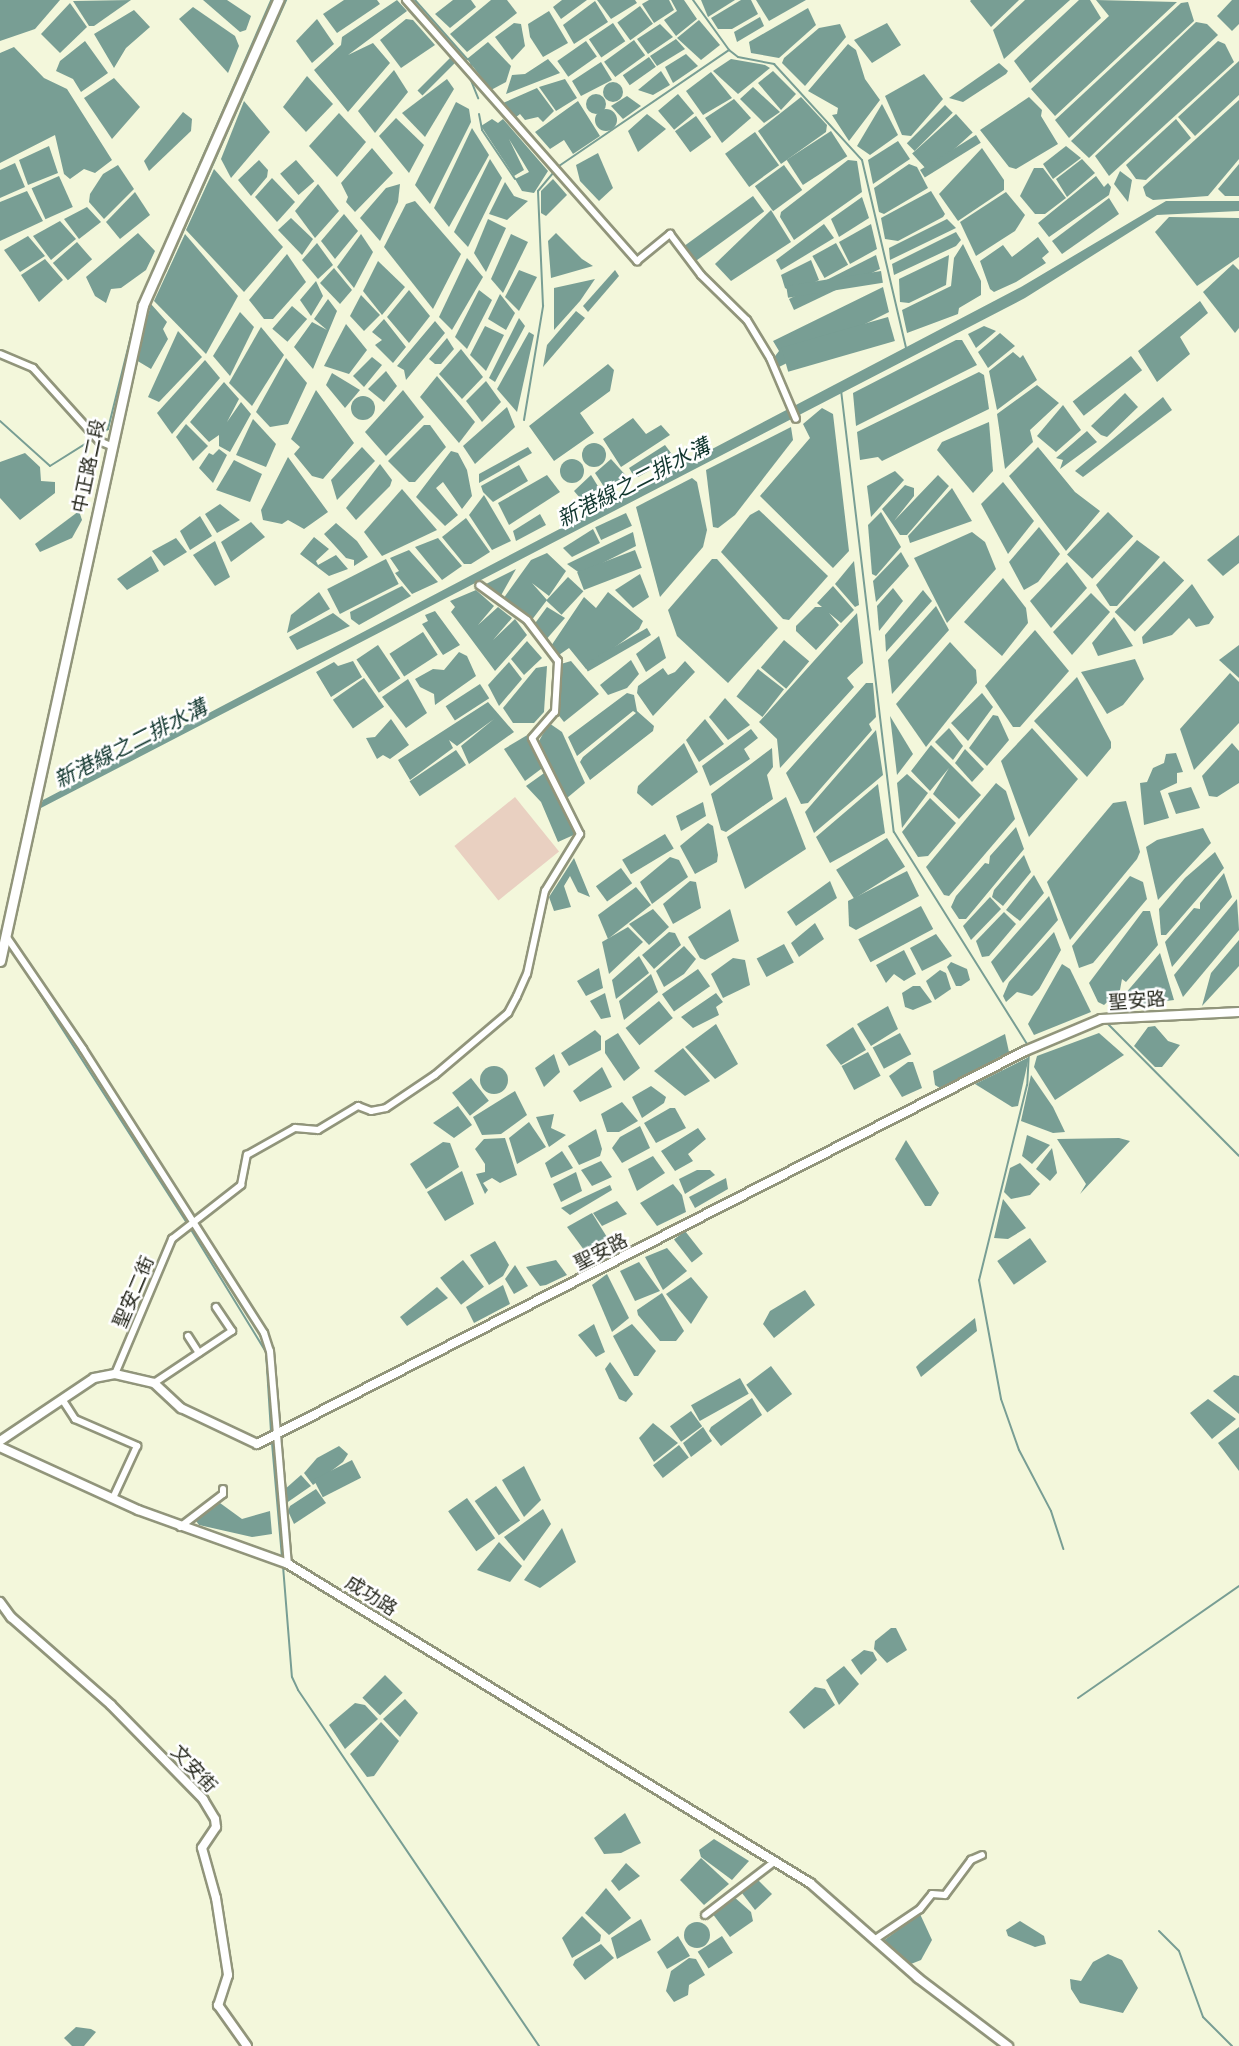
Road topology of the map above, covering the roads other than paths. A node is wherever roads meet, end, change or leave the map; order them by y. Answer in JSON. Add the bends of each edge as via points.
{"nodes":[{"id":1,"x":278,"y":0,"type":"edge"},
{"id":2,"x":407,"y":0,"type":"edge"},
{"id":3,"x":0,"y":354,"type":"edge"},
{"id":4,"x":796,"y":419,"type":"dead end"},
{"id":5,"x":111,"y":446,"type":"junction"},
{"id":6,"x":479,"y":585,"type":"dead end"},
{"id":7,"x":6,"y":936,"type":"junction"},
{"id":8,"x":0,"y":961,"type":"edge"},
{"id":9,"x":1239,"y":1012,"type":"edge"},
{"id":10,"x":189,"y":1223,"type":"junction"},
{"id":11,"x":216,"y":1307,"type":"dead end"},
{"id":12,"x":188,"y":1336,"type":"dead end"},
{"id":13,"x":199,"y":1353,"type":"junction"},
{"id":14,"x":115,"y":1374,"type":"junction"},
{"id":15,"x":154,"y":1383,"type":"junction"},
{"id":16,"x":62,"y":1399,"type":"junction"},
{"id":17,"x":277,"y":1435,"type":"junction"},
{"id":18,"x":0,"y":1441,"type":"edge"},
{"id":19,"x":0,"y":1447,"type":"edge"},
{"id":20,"x":223,"y":1489,"type":"dead end"},
{"id":21,"x":113,"y":1498,"type":"junction"},
{"id":22,"x":180,"y":1527,"type":"junction"},
{"id":23,"x":284,"y":1562,"type":"junction"},
{"id":24,"x":0,"y":1602,"type":"edge"},
{"id":25,"x":982,"y":1855,"type":"dead end"},
{"id":26,"x":774,"y":1862,"type":"junction"},
{"id":27,"x":705,"y":1915,"type":"dead end"},
{"id":28,"x":874,"y":1940,"type":"junction"},
{"id":29,"x":247,"y":2046,"type":"edge"},
{"id":30,"x":1008,"y":2046,"type":"edge"}],
"edges":[{"from":1,"to":5,"type":"main road","name":"中正路二段","via":[[143,305]]},
{"from":2,"to":4,"type":"street","via":[[637,261],[670,234],[708,283],[747,320],[770,358]]},
{"from":3,"to":5,"type":"street","via":[[33,369],[99,440]]},
{"from":5,"to":7,"type":"main road","name":"中正路二段"},
{"from":6,"to":10,"type":"street","via":[[527,620],[558,661],[555,712],[532,738],[580,834],[545,891],[527,974],[508,1013],[435,1075],[386,1108],[371,1111],[358,1106],[318,1130],[295,1128],[247,1155],[241,1185]]},
{"from":7,"to":8,"type":"main road","name":"中正路二段"},
{"from":7,"to":10,"type":"street","via":[[83,1049]]},
{"from":9,"to":17,"type":"street","name":"聖安路","via":[[1101,1019],[1026,1052]]},
{"from":10,"to":14,"type":"street","name":"聖安二街","via":[[172,1239]]},
{"from":10,"to":17,"type":"street","via":[[264,1333]]},
{"from":11,"to":13,"type":"street","via":[[232,1331]]},
{"from":12,"to":13,"type":"street"},
{"from":13,"to":15,"type":"street"},
{"from":14,"to":15,"type":"street","name":"聖安路"},
{"from":14,"to":16,"type":"street","via":[[94,1378]]},
{"from":15,"to":17,"type":"street","name":"聖安路","via":[[181,1408],[248,1443]]},
{"from":16,"to":18,"type":"street"},
{"from":16,"to":21,"type":"street","via":[[75,1419],[136,1446]]},
{"from":17,"to":23,"type":"street"},
{"from":19,"to":21,"type":"street","name":"成功路"},
{"from":20,"to":22,"type":"street","via":[[223,1494]]},
{"from":21,"to":22,"type":"street","name":"成功路"},
{"from":22,"to":23,"type":"street","name":"成功路"},
{"from":23,"to":26,"type":"street","name":"成功路"},
{"from":24,"to":29,"type":"street","name":"文安街","via":[[204,1799],[216,1827],[202,1848],[216,1898],[228,1975],[218,2005]]},
{"from":25,"to":28,"type":"street","via":[[971,1860],[945,1895],[932,1894],[920,1909]]},
{"from":26,"to":27,"type":"street"},
{"from":26,"to":28,"type":"street","name":"成功路","via":[[810,1883]]},
{"from":28,"to":30,"type":"street","name":"成功路"}]}
